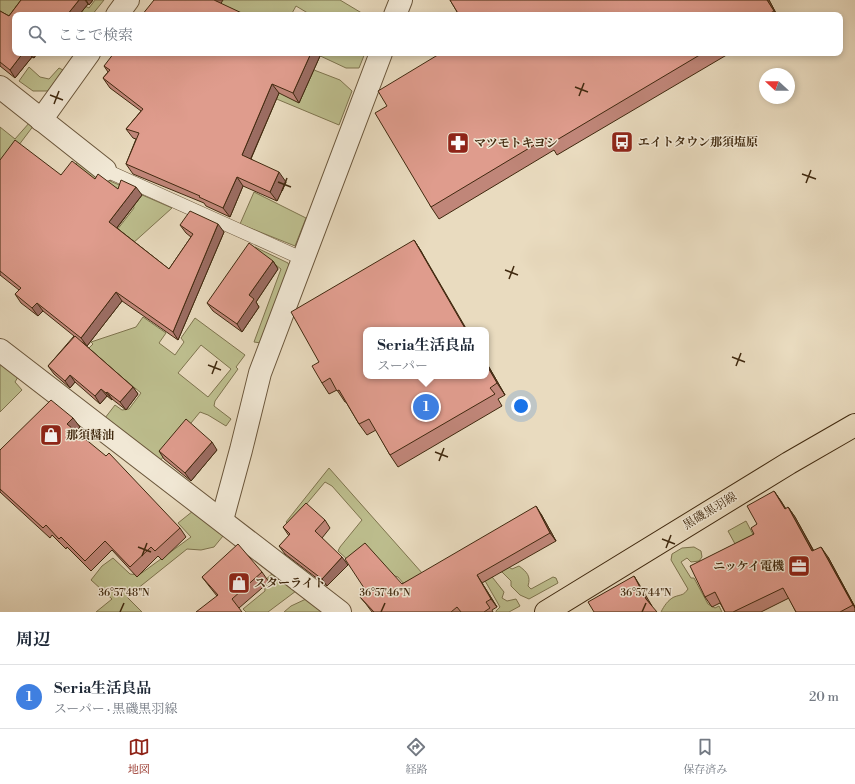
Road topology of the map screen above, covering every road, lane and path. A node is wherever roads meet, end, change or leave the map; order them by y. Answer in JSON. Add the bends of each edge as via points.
{"nodes":[{"id":1,"x":128,"y":0,"type":"edge"},
{"id":2,"x":401,"y":0,"type":"edge"},
{"id":3,"x":119,"y":12,"type":"edge"},
{"id":4,"x":396,"y":12,"type":"edge"},
{"id":5,"x":87,"y":56,"type":"edge"},
{"id":6,"x":380,"y":56,"type":"edge"},
{"id":7,"x":0,"y":87,"type":"edge"},
{"id":8,"x":41,"y":120,"type":"junction"},
{"id":9,"x":105,"y":170,"type":"joint"},
{"id":10,"x":303,"y":260,"type":"junction"},
{"id":11,"x":0,"y":350,"type":"edge"},
{"id":12,"x":855,"y":425,"type":"edge"},
{"id":13,"x":222,"y":520,"type":"junction"},
{"id":14,"x":340,"y":612,"type":"edge"},
{"id":15,"x":546,"y":612,"type":"edge"}],
"edges":[{"from":1,"to":3,"type":"street"},
{"from":2,"to":4,"type":"street"},
{"from":5,"to":8,"type":"street"},
{"from":6,"to":10,"type":"street"},
{"from":7,"to":8,"type":"street"},
{"from":8,"to":9,"type":"street"},
{"from":9,"to":10,"type":"lane"},
{"from":10,"to":13,"type":"street","via":[[260,373]]},
{"from":11,"to":13,"type":"street"},
{"from":12,"to":15,"type":"main road","name":"黒磯黒羽線"},
{"from":13,"to":14,"type":"street"}]}
